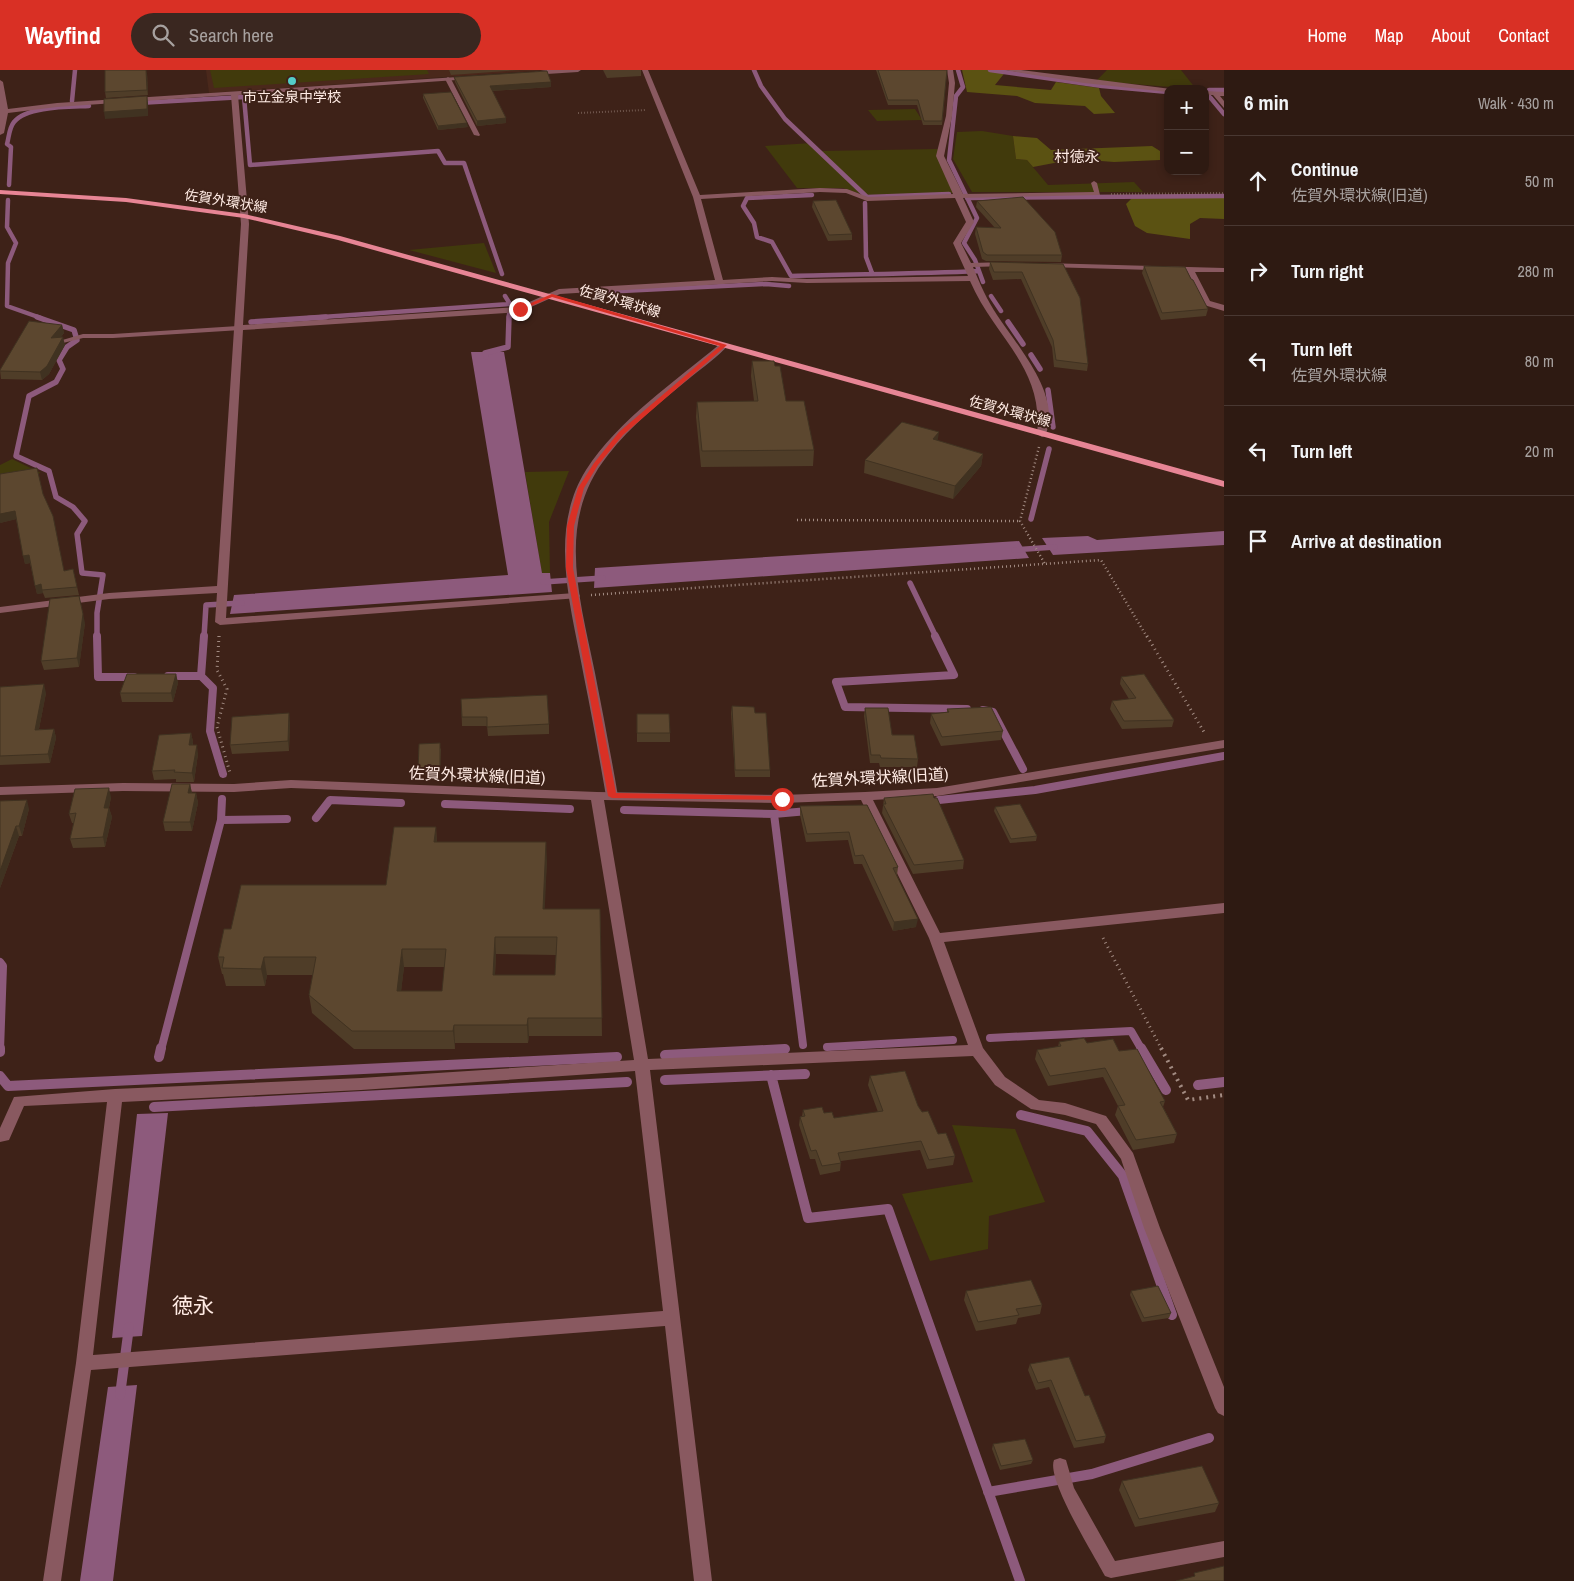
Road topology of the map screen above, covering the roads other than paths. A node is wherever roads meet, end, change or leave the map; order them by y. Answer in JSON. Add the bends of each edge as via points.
{"nodes":[{"id":1,"x":578,"y":70,"type":"edge"},
{"id":2,"x":645,"y":70,"type":"edge"},
{"id":3,"x":950,"y":70,"type":"edge"},
{"id":4,"x":1007,"y":70,"type":"edge"},
{"id":5,"x":527,"y":73,"type":"edge"},
{"id":6,"x":477,"y":77,"type":"edge"},
{"id":7,"x":448,"y":79,"type":"junction"},
{"id":8,"x":0,"y":82,"type":"edge"},
{"id":9,"x":1164,"y":90,"type":"edge"},
{"id":10,"x":1209,"y":93,"type":"edge"},
{"id":11,"x":1215,"y":94,"type":"junction"},
{"id":12,"x":1224,"y":94,"type":"edge"},
{"id":13,"x":235,"y":96,"type":"junction"},
{"id":14,"x":1224,"y":106,"type":"edge"},
{"id":15,"x":5,"y":111,"type":"junction"},
{"id":16,"x":0,"y":133,"type":"edge"},
{"id":17,"x":478,"y":134,"type":"dead end"},
{"id":18,"x":1094,"y":183,"type":"dead end"},
{"id":19,"x":0,"y":192,"type":"edge"},
{"id":20,"x":960,"y":196,"type":"junction"},
{"id":21,"x":697,"y":197,"type":"junction"},
{"id":22,"x":244,"y":216,"type":"junction"},
{"id":23,"x":1015,"y":264,"type":"edge"},
{"id":24,"x":1034,"y":265,"type":"edge"},
{"id":25,"x":1190,"y":270,"type":"junction"},
{"id":26,"x":1224,"y":270,"type":"edge"},
{"id":27,"x":971,"y":271,"type":"junction"},
{"id":28,"x":719,"y":281,"type":"junction"},
{"id":29,"x":552,"y":296,"type":"junction"},
{"id":30,"x":1224,"y":308,"type":"edge"},
{"id":31,"x":238,"y":328,"type":"junction"},
{"id":32,"x":63,"y":341,"type":"edge"},
{"id":33,"x":724,"y":345,"type":"junction"},
{"id":34,"x":1042,"y":434,"type":"junction"},
{"id":35,"x":1224,"y":484,"type":"edge"},
{"id":36,"x":576,"y":596,"type":"junction"},
{"id":37,"x":221,"y":599,"type":"junction"},
{"id":38,"x":0,"y":610,"type":"edge"},
{"id":39,"x":1218,"y":745,"type":"edge"},
{"id":40,"x":0,"y":791,"type":"edge"},
{"id":41,"x":605,"y":796,"type":"junction"},
{"id":42,"x":865,"y":796,"type":"junction"},
{"id":43,"x":1224,"y":908,"type":"edge"},
{"id":44,"x":936,"y":938,"type":"junction"},
{"id":45,"x":977,"y":1050,"type":"junction"},
{"id":46,"x":642,"y":1065,"type":"junction"},
{"id":47,"x":115,"y":1096,"type":"junction"},
{"id":48,"x":0,"y":1136,"type":"edge"},
{"id":49,"x":672,"y":1318,"type":"junction"},
{"id":50,"x":84,"y":1363,"type":"junction"},
{"id":51,"x":1224,"y":1408,"type":"edge"},
{"id":52,"x":1060,"y":1465,"type":"dead end"},
{"id":53,"x":1224,"y":1549,"type":"edge"},
{"id":54,"x":52,"y":1581,"type":"edge"},
{"id":55,"x":704,"y":1581,"type":"edge"}],
"edges":[{"from":1,"to":5,"type":"street"},
{"from":2,"to":21,"type":"street"},
{"from":3,"to":20,"type":"street","via":[[949,116],[940,156]]},
{"from":4,"to":9,"type":"street"},
{"from":6,"to":7,"type":"street"},
{"from":7,"to":13,"type":"street"},
{"from":7,"to":17,"type":"lane"},
{"from":8,"to":15,"type":"street"},
{"from":10,"to":11,"type":"street"},
{"from":11,"to":12,"type":"street"},
{"from":11,"to":14,"type":"street"},
{"from":13,"to":15,"type":"street","via":[[57,105]]},
{"from":13,"to":22,"type":"street"},
{"from":15,"to":16,"type":"street"},
{"from":18,"to":20,"type":"lane","via":[[1098,194]]},
{"from":19,"to":22,"type":"main road","name":"佐賀外環状線","via":[[126,200]]},
{"from":20,"to":21,"type":"street","via":[[867,200],[847,191],[820,190]]},
{"from":20,"to":27,"type":"street","via":[[970,222],[957,243]]},
{"from":21,"to":28,"type":"street"},
{"from":22,"to":29,"type":"main road","name":"佐賀外環状線","via":[[340,238]]},
{"from":22,"to":31,"type":"street"},
{"from":23,"to":27,"type":"street","via":[[985,264]]},
{"from":24,"to":25,"type":"street"},
{"from":25,"to":26,"type":"street"},
{"from":25,"to":30,"type":"street","via":[[1207,303]]},
{"from":27,"to":28,"type":"street"},
{"from":27,"to":34,"type":"street","via":[[985,302],[1033,373],[1042,396]]},
{"from":28,"to":29,"type":"street","via":[[559,292]]},
{"from":29,"to":31,"type":"street","via":[[520,309]]},
{"from":29,"to":33,"type":"main road","name":"佐賀外環状線"},
{"from":31,"to":32,"type":"lane","via":[[83,336]]},
{"from":31,"to":37,"type":"street"},
{"from":33,"to":34,"type":"main road","name":"佐賀外環状線"},
{"from":33,"to":36,"type":"street","via":[[621,434],[581,488],[570,526],[570,568]]},
{"from":34,"to":35,"type":"main road","name":"佐賀外環状線"},
{"from":36,"to":37,"type":"street","via":[[220,622]]},
{"from":36,"to":41,"type":"street"},
{"from":37,"to":38,"type":"street","via":[[109,596]]},
{"from":39,"to":42,"type":"street","name":"佐賀外環状線(旧道)","via":[[937,792]]},
{"from":40,"to":41,"type":"street","name":"佐賀外環状線(旧道)","via":[[234,788],[292,784]]},
{"from":41,"to":42,"type":"street","name":"佐賀外環状線(旧道)","via":[[782,799]]},
{"from":41,"to":46,"type":"street"},
{"from":42,"to":44,"type":"street"},
{"from":43,"to":44,"type":"street"},
{"from":44,"to":45,"type":"street"},
{"from":45,"to":46,"type":"street"},
{"from":45,"to":51,"type":"street","via":[[1000,1081],[1036,1105],[1065,1109],[1102,1120],[1128,1157],[1152,1228]]},
{"from":46,"to":47,"type":"street"},
{"from":46,"to":49,"type":"street"},
{"from":47,"to":48,"type":"street","via":[[19,1101],[4,1136]]},
{"from":47,"to":50,"type":"street"},
{"from":49,"to":50,"type":"street"},
{"from":49,"to":55,"type":"street"},
{"from":50,"to":54,"type":"street"},
{"from":52,"to":53,"type":"lane","via":[[1067,1490],[1111,1570]]}]}
